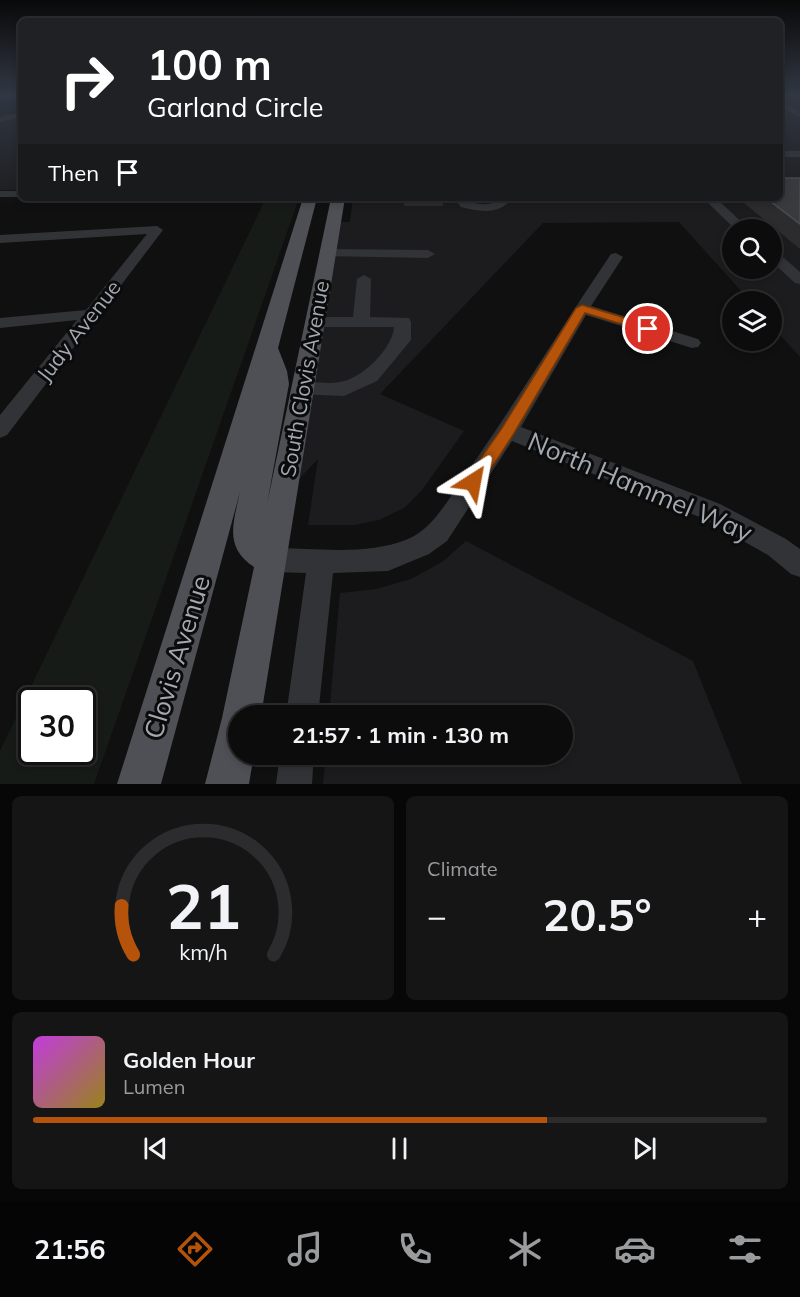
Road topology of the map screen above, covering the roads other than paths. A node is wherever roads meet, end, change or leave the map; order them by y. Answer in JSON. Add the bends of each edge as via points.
{"nodes":[{"id":1,"x":783,"y":154,"type":"edge"},
{"id":2,"x":800,"y":154,"type":"edge"},
{"id":3,"x":0,"y":194,"type":"edge"},
{"id":4,"x":18,"y":194,"type":"edge"},
{"id":5,"x":309,"y":201,"type":"edge"},
{"id":6,"x":323,"y":201,"type":"edge"},
{"id":7,"x":337,"y":201,"type":"edge"},
{"id":8,"x":462,"y":201,"type":"edge"},
{"id":9,"x":502,"y":201,"type":"edge"},
{"id":10,"x":712,"y":201,"type":"edge"},
{"id":11,"x":732,"y":219,"type":"edge"},
{"id":12,"x":0,"y":239,"type":"edge"},
{"id":13,"x":294,"y":252,"type":"junction"},
{"id":14,"x":328,"y":253,"type":"junction"},
{"id":15,"x":428,"y":254,"type":"dead end"},
{"id":16,"x":616,"y":257,"type":"dead end"},
{"id":17,"x":782,"y":264,"type":"edge"},
{"id":18,"x":364,"y":279,"type":"dead end"},
{"id":19,"x":800,"y":280,"type":"edge"},
{"id":20,"x":582,"y":308,"type":"junction"},
{"id":21,"x":93,"y":314,"type":"junction"},
{"id":22,"x":316,"y":322,"type":"junction"},
{"id":23,"x":361,"y":322,"type":"junction"},
{"id":24,"x":0,"y":323,"type":"edge"},
{"id":25,"x":692,"y":343,"type":"dead end"},
{"id":26,"x":267,"y":348,"type":"junction"},
{"id":27,"x":304,"y":389,"type":"junction"},
{"id":28,"x":0,"y":430,"type":"edge"},
{"id":29,"x":508,"y":431,"type":"junction"},
{"id":30,"x":215,"y":530,"type":"joint"},
{"id":31,"x":272,"y":560,"type":"junction"},
{"id":32,"x":321,"y":561,"type":"junction"},
{"id":33,"x":800,"y":565,"type":"edge"},
{"id":34,"x":243,"y":705,"type":"edge"},
{"id":35,"x":303,"y":705,"type":"edge"},
{"id":36,"x":231,"y":765,"type":"edge"},
{"id":37,"x":296,"y":765,"type":"edge"},
{"id":38,"x":139,"y":784,"type":"edge"},
{"id":39,"x":227,"y":784,"type":"edge"},
{"id":40,"x":294,"y":784,"type":"edge"}],
"edges":[{"from":1,"to":2,"type":"street"},
{"from":3,"to":4,"type":"street"},
{"from":5,"to":13,"type":"main road","name":"South Clovis Avenue"},
{"from":6,"to":14,"type":"main road","via":[[314,248]]},
{"from":7,"to":14,"type":"main road","name":"South Clovis Avenue"},
{"from":8,"to":9,"type":"street","via":[[465,205],[489,208]]},
{"from":10,"to":11,"type":"street"},
{"from":12,"to":21,"type":"street","name":"Judy Avenue","via":[[157,230]]},
{"from":13,"to":22,"type":"main road","via":[[312,259],[302,315]]},
{"from":13,"to":26,"type":"main road","name":"South Clovis Avenue"},
{"from":14,"to":15,"type":"street"},
{"from":14,"to":22,"type":"main road","name":"South Clovis Avenue"},
{"from":16,"to":20,"type":"street"},
{"from":17,"to":19,"type":"street"},
{"from":18,"to":23,"type":"street"},
{"from":20,"to":25,"type":"street"},
{"from":20,"to":29,"type":"street"},
{"from":21,"to":24,"type":"street"},
{"from":21,"to":28,"type":"street","name":"Judy Avenue"},
{"from":22,"to":23,"type":"street"},
{"from":22,"to":27,"type":"main road","name":"South Clovis Avenue"},
{"from":23,"to":27,"type":"street","via":[[403,322],[402,340],[370,377],[344,389]]},
{"from":26,"to":30,"type":"main road","name":"South Clovis Avenue"},
{"from":26,"to":31,"type":"main road","via":[[278,384],[248,531],[250,544]]},
{"from":27,"to":31,"type":"main road","name":"South Clovis Avenue"},
{"from":29,"to":32,"type":"street","via":[[430,540],[388,559]]},
{"from":29,"to":33,"type":"street","name":"North Hammel Way","via":[[711,511],[768,542]]},
{"from":30,"to":38,"type":"main road","name":"Clovis Avenue"},
{"from":31,"to":32,"type":"street"},
{"from":31,"to":34,"type":"main road"},
{"from":32,"to":35,"type":"street"},
{"from":36,"to":39,"type":"main road"},
{"from":37,"to":40,"type":"street"}]}
